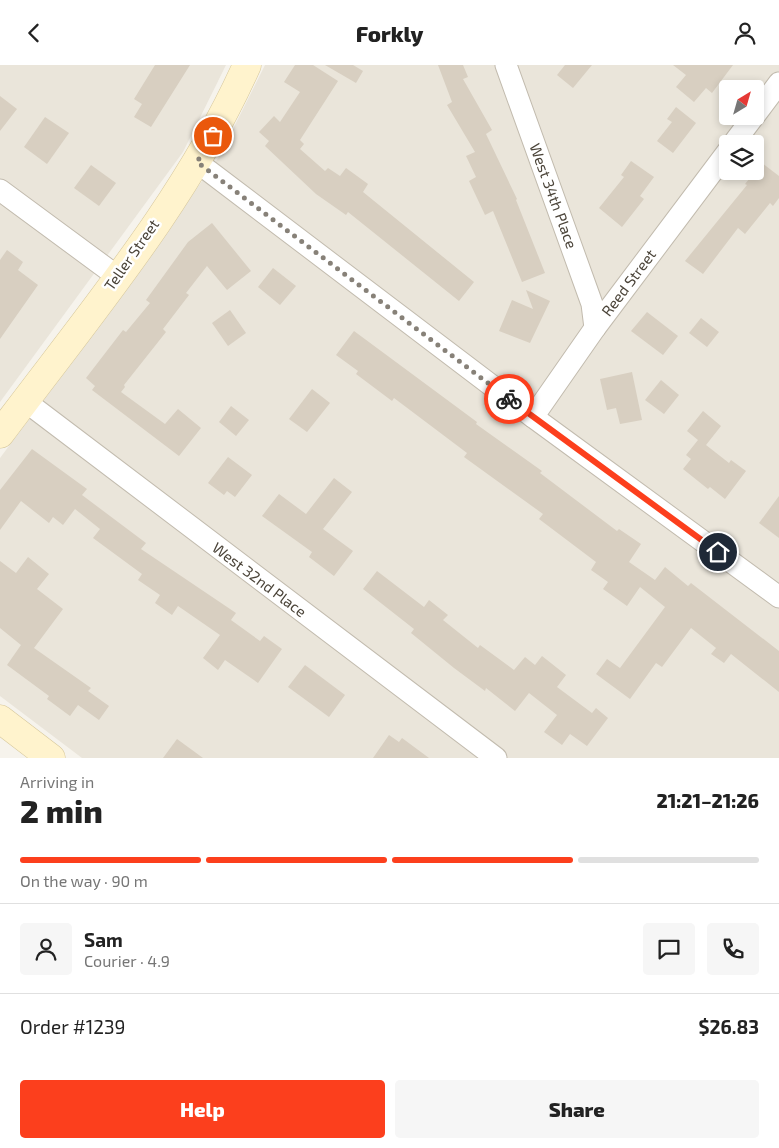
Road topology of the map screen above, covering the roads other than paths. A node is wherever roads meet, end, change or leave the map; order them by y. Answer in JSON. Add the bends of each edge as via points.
{"nodes":[{"id":1,"x":247,"y":65,"type":"edge"},
{"id":2,"x":506,"y":65,"type":"edge"},
{"id":3,"x":779,"y":83,"type":"edge"},
{"id":4,"x":764,"y":102,"type":"edge"},
{"id":5,"x":197,"y":162,"type":"junction"},
{"id":6,"x":719,"y":163,"type":"edge"},
{"id":7,"x":0,"y":190,"type":"edge"},
{"id":8,"x":118,"y":277,"type":"junction"},
{"id":9,"x":595,"y":328,"type":"junction"},
{"id":10,"x":25,"y":401,"type":"junction"},
{"id":11,"x":533,"y":417,"type":"junction"},
{"id":12,"x":0,"y":434,"type":"edge"},
{"id":13,"x":779,"y":597,"type":"edge"},
{"id":14,"x":0,"y":719,"type":"edge"},
{"id":15,"x":51,"y":758,"type":"edge"},
{"id":16,"x":496,"y":758,"type":"edge"}],
"edges":[{"from":1,"to":5,"type":"street","name":"Teller Street","via":[[223,118]]},
{"from":2,"to":9,"type":"street","name":"West 34th Place","via":[[592,304]]},
{"from":3,"to":4,"type":"street"},
{"from":5,"to":8,"type":"street","name":"Teller Street"},
{"from":5,"to":11,"type":"street"},
{"from":6,"to":9,"type":"street","name":"Reed Street"},
{"from":7,"to":8,"type":"street"},
{"from":8,"to":10,"type":"street","name":"Teller Street"},
{"from":9,"to":11,"type":"street","name":"Reed Street"},
{"from":10,"to":12,"type":"street","name":"Teller Street"},
{"from":10,"to":16,"type":"street","name":"West 32nd Place"},
{"from":11,"to":13,"type":"street"},
{"from":14,"to":15,"type":"street"}]}
